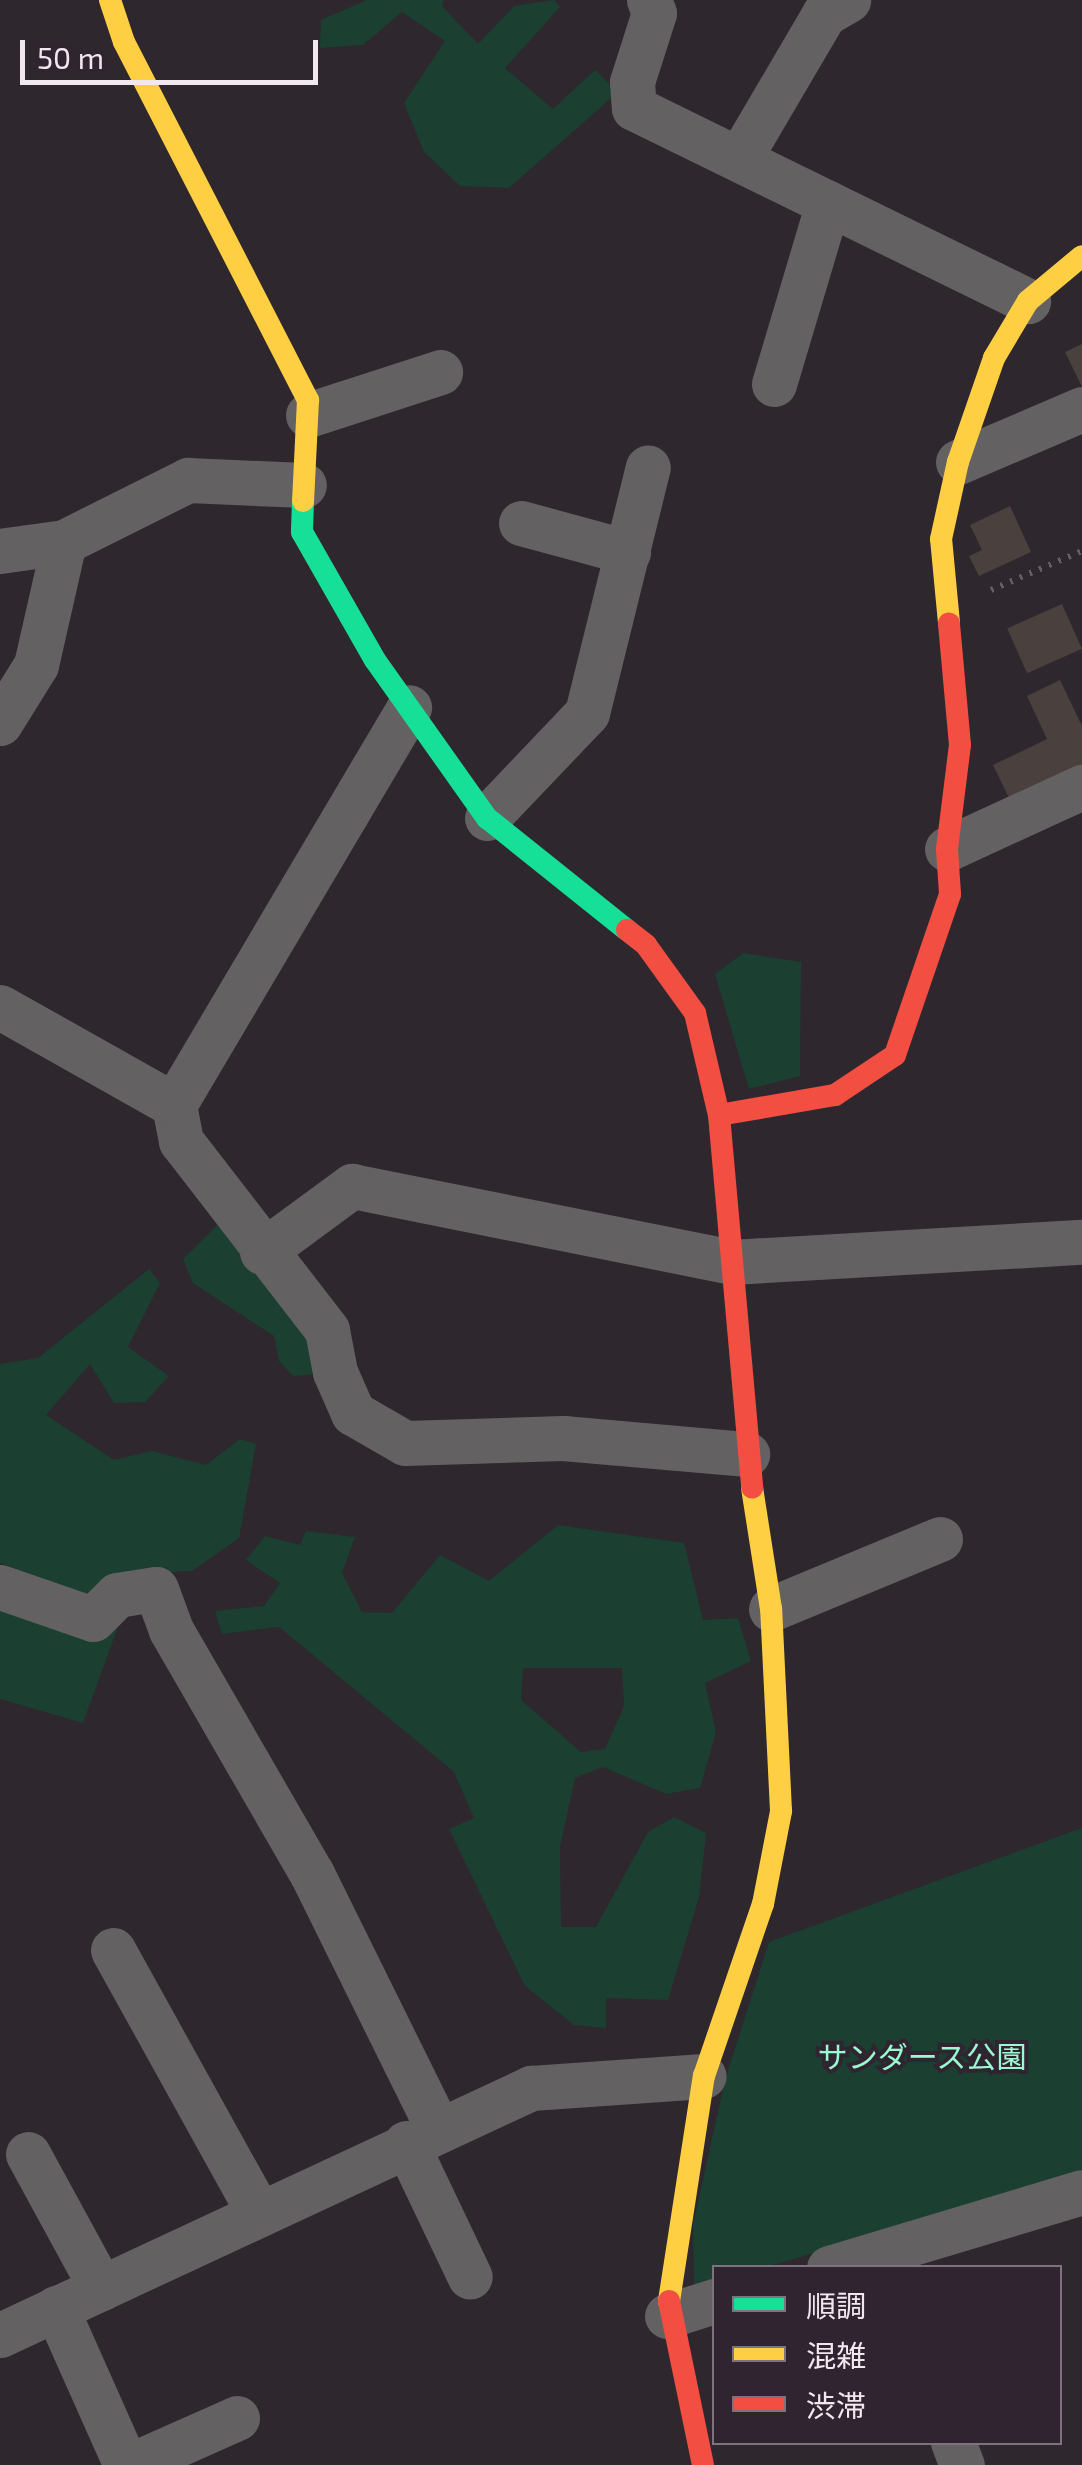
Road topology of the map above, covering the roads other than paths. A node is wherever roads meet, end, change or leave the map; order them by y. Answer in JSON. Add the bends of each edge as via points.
{"nodes":[{"id":1,"x":110,"y":0,"type":"edge"},
{"id":2,"x":649,"y":0,"type":"edge"},
{"id":3,"x":848,"y":0,"type":"edge"},
{"id":4,"x":739,"y":159,"type":"junction"},
{"id":5,"x":828,"y":203,"type":"junction"},
{"id":6,"x":1082,"y":256,"type":"edge"},
{"id":7,"x":1028,"y":301,"type":"junction"},
{"id":8,"x":440,"y":372,"type":"dead end"},
{"id":9,"x":774,"y":384,"type":"dead end"},
{"id":10,"x":1082,"y":409,"type":"edge"},
{"id":11,"x":308,"y":415,"type":"junction"},
{"id":12,"x":958,"y":462,"type":"junction"},
{"id":13,"x":648,"y":467,"type":"dead end"},
{"id":14,"x":304,"y":485,"type":"junction"},
{"id":15,"x":520,"y":524,"type":"dead end"},
{"id":16,"x":64,"y":542,"type":"junction"},
{"id":17,"x":0,"y":551,"type":"edge"},
{"id":18,"x":628,"y":552,"type":"junction"},
{"id":19,"x":409,"y":707,"type":"junction"},
{"id":20,"x":0,"y":724,"type":"edge"},
{"id":21,"x":1082,"y":786,"type":"edge"},
{"id":22,"x":487,"y":818,"type":"junction"},
{"id":23,"x":947,"y":848,"type":"junction"},
{"id":24,"x":0,"y":1006,"type":"edge"},
{"id":25,"x":174,"y":1106,"type":"junction"},
{"id":26,"x":719,"y":1114,"type":"junction"},
{"id":27,"x":1079,"y":1250,"type":"edge"},
{"id":28,"x":262,"y":1252,"type":"junction"},
{"id":29,"x":731,"y":1262,"type":"junction"},
{"id":30,"x":747,"y":1454,"type":"junction"},
{"id":31,"x":940,"y":1539,"type":"dead end"},
{"id":32,"x":0,"y":1587,"type":"edge"},
{"id":33,"x":771,"y":1609,"type":"junction"},
{"id":34,"x":113,"y":1950,"type":"dead end"},
{"id":35,"x":704,"y":2076,"type":"junction"},
{"id":36,"x":421,"y":2135,"type":"junction"},
{"id":37,"x":28,"y":2154,"type":"dead end"},
{"id":38,"x":1082,"y":2192,"type":"edge"},
{"id":39,"x":260,"y":2213,"type":"junction"},
{"id":40,"x":839,"y":2265,"type":"edge"},
{"id":41,"x":470,"y":2277,"type":"dead end"},
{"id":42,"x":101,"y":2288,"type":"junction"},
{"id":43,"x":712,"y":2303,"type":"edge"},
{"id":44,"x":56,"y":2308,"type":"junction"},
{"id":45,"x":667,"y":2316,"type":"junction"},
{"id":46,"x":0,"y":2335,"type":"edge"},
{"id":47,"x":237,"y":2418,"type":"dead end"},
{"id":48,"x":128,"y":2465,"type":"edge"},
{"id":49,"x":702,"y":2465,"type":"edge"}],
"edges":[{"from":1,"to":11,"type":"street","via":[[150,95],[308,400]]},
{"from":2,"to":4,"type":"street","via":[[654,13],[632,82],[634,108]]},
{"from":3,"to":4,"type":"street","via":[[824,14]]},
{"from":4,"to":5,"type":"street"},
{"from":5,"to":7,"type":"street"},
{"from":5,"to":9,"type":"street"},
{"from":6,"to":7,"type":"street"},
{"from":7,"to":12,"type":"street","via":[[994,358]]},
{"from":8,"to":11,"type":"street"},
{"from":10,"to":12,"type":"street"},
{"from":11,"to":14,"type":"street"},
{"from":12,"to":23,"type":"street","via":[[940,539],[960,744]]},
{"from":13,"to":18,"type":"street"},
{"from":14,"to":16,"type":"street","via":[[188,480]]},
{"from":14,"to":19,"type":"street","via":[[302,532]]},
{"from":15,"to":18,"type":"street"},
{"from":16,"to":17,"type":"street"},
{"from":16,"to":20,"type":"street","via":[[36,665]]},
{"from":18,"to":22,"type":"street","via":[[587,713]]},
{"from":19,"to":22,"type":"street"},
{"from":19,"to":25,"type":"street"},
{"from":21,"to":23,"type":"street"},
{"from":22,"to":26,"type":"street","via":[[646,945],[696,1013]]},
{"from":23,"to":26,"type":"street","via":[[950,894],[895,1055],[835,1095]]},
{"from":24,"to":25,"type":"street"},
{"from":25,"to":28,"type":"street","via":[[180,1141]]},
{"from":26,"to":29,"type":"street"},
{"from":27,"to":29,"type":"street"},
{"from":28,"to":29,"type":"street","via":[[352,1186]]},
{"from":28,"to":30,"type":"street","via":[[327,1330],[353,1413],[406,1442],[563,1438]]},
{"from":29,"to":30,"type":"street"},
{"from":30,"to":33,"type":"street"},
{"from":31,"to":33,"type":"street"},
{"from":32,"to":36,"type":"street","via":[[93,1619],[117,1595],[156,1589],[171,1630],[312,1874]]},
{"from":33,"to":35,"type":"street","via":[[781,1811],[763,1904]]},
{"from":34,"to":39,"type":"street"},
{"from":35,"to":36,"type":"street","via":[[532,2088]]},
{"from":35,"to":45,"type":"street","via":[[678,2211]]},
{"from":36,"to":39,"type":"street"},
{"from":36,"to":41,"type":"street"},
{"from":37,"to":42,"type":"street"},
{"from":38,"to":40,"type":"street"},
{"from":39,"to":42,"type":"street"},
{"from":42,"to":44,"type":"street"},
{"from":43,"to":45,"type":"street"},
{"from":44,"to":46,"type":"street"},
{"from":44,"to":48,"type":"street"},
{"from":45,"to":49,"type":"street"},
{"from":47,"to":48,"type":"street"}]}
